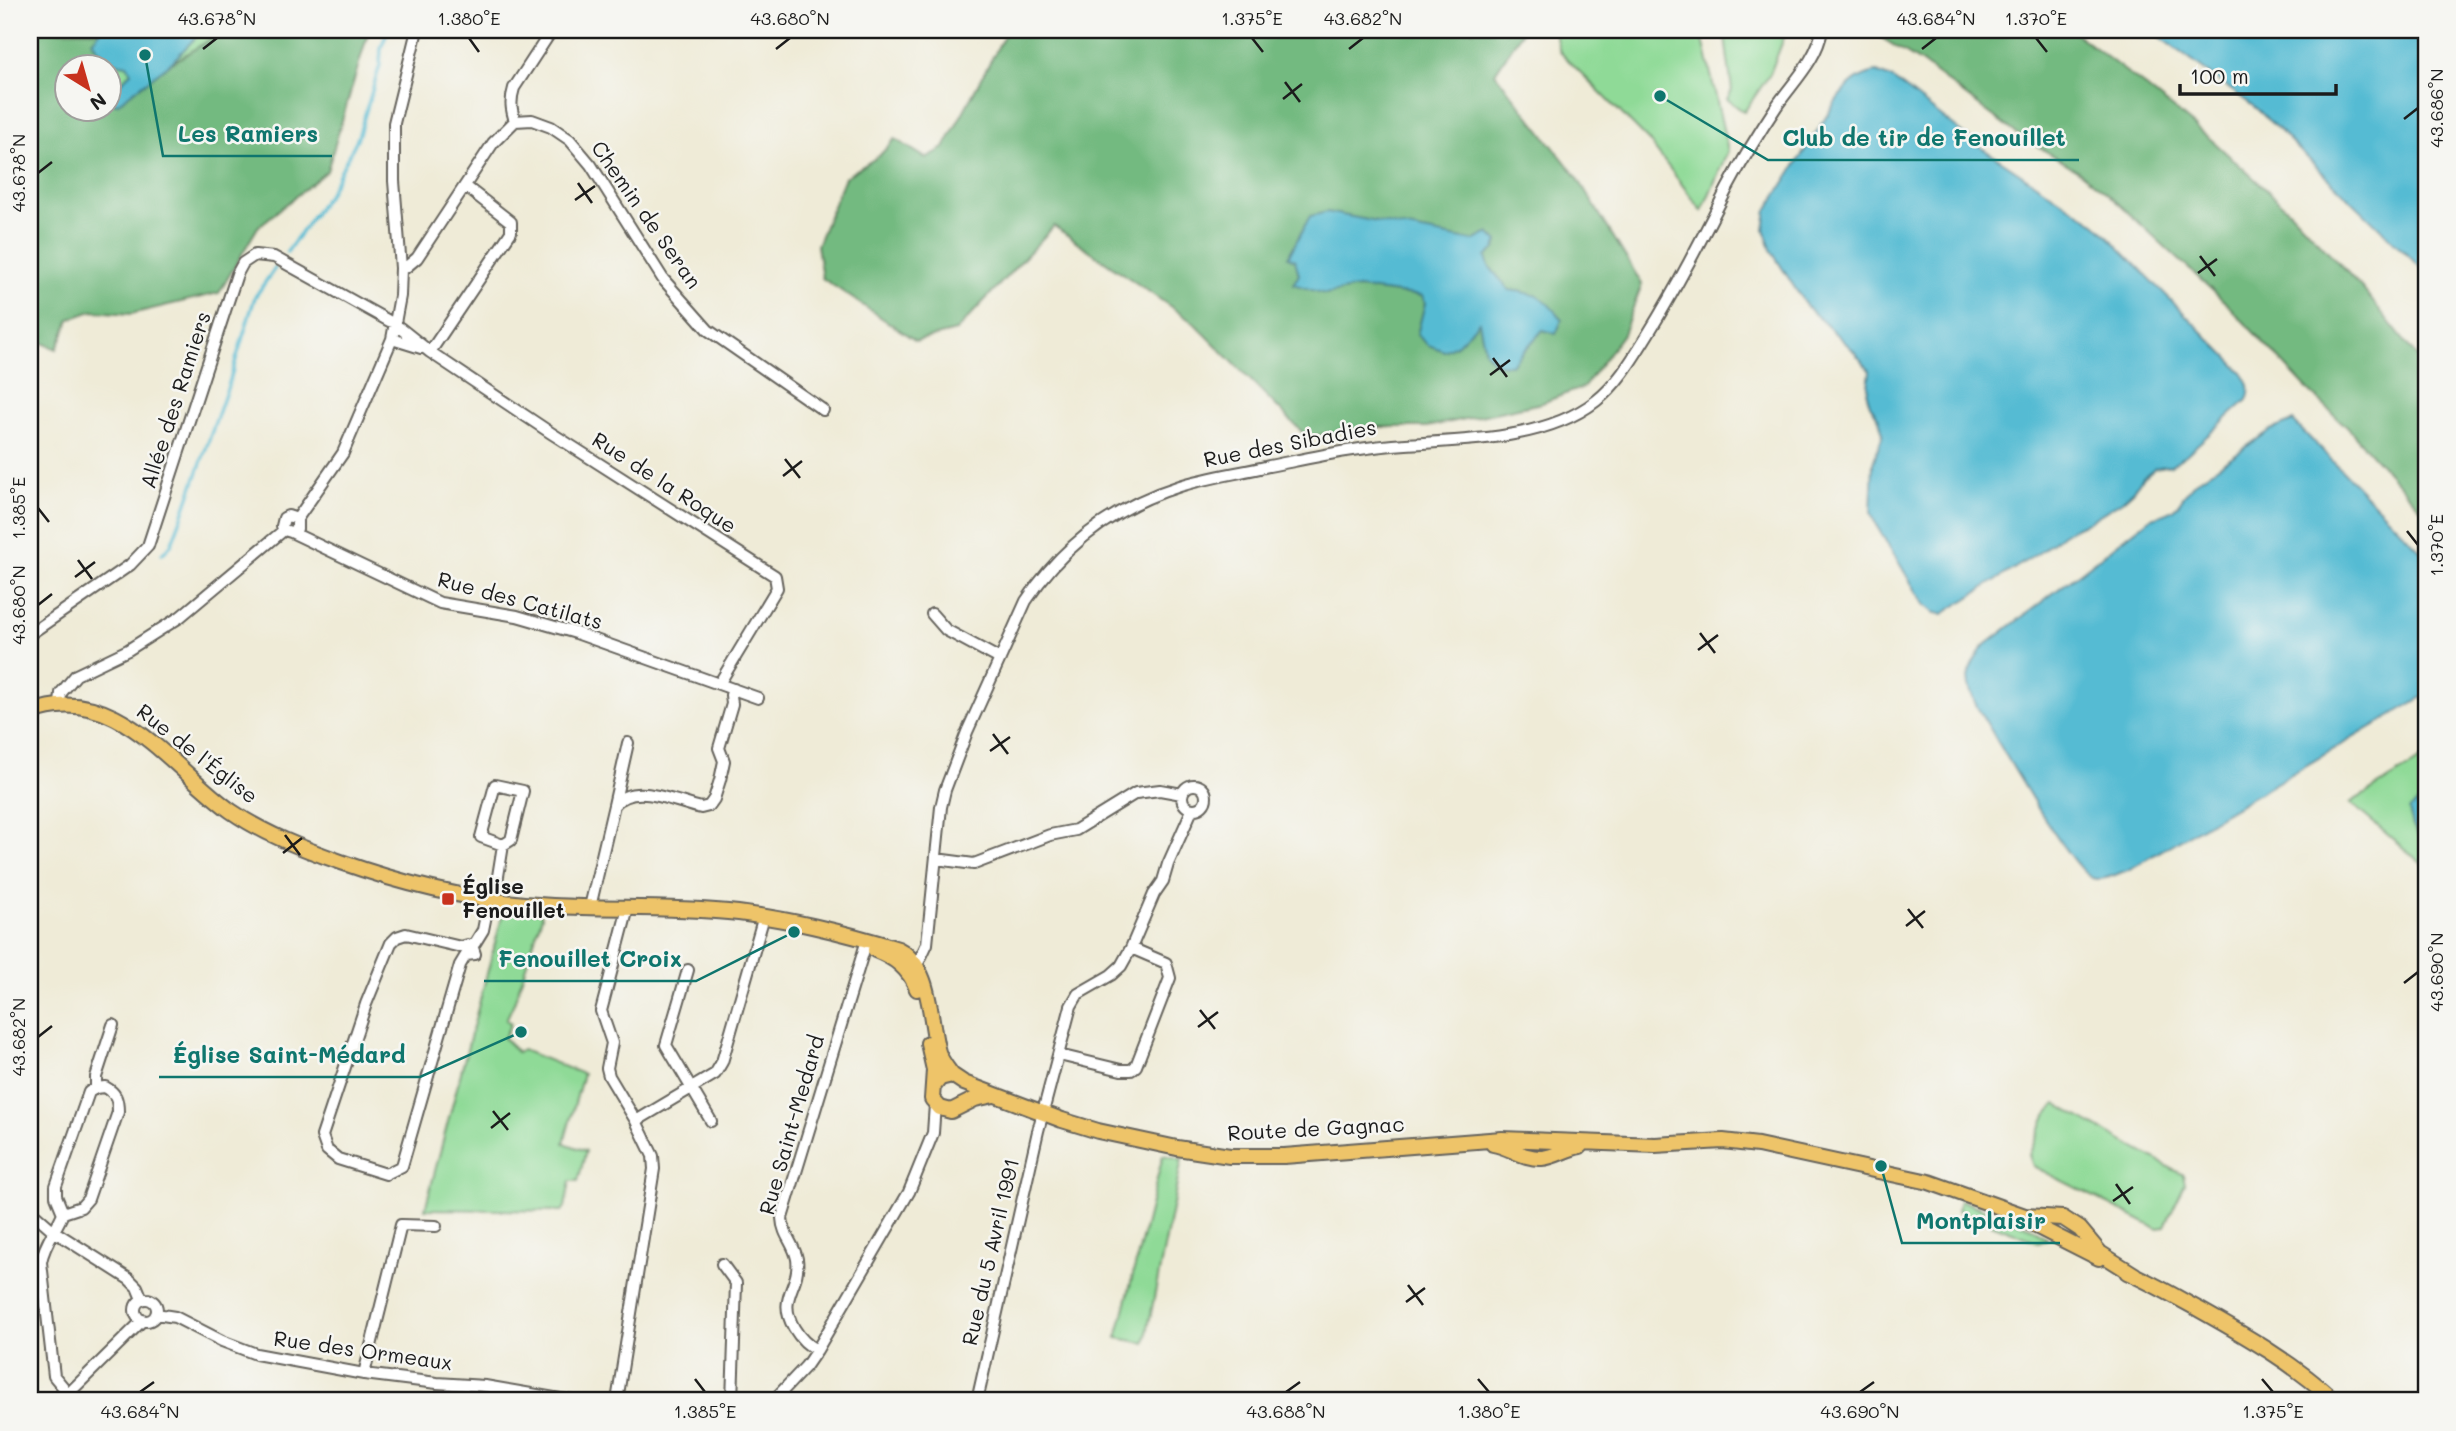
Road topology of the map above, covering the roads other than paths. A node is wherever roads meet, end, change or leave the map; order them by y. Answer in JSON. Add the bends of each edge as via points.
{"nodes":[{"id":1,"x":417,"y":30,"type":"edge"},
{"id":2,"x":552,"y":30,"type":"edge"},
{"id":3,"x":1822,"y":32,"type":"edge"},
{"id":4,"x":515,"y":121,"type":"junction"},
{"id":5,"x":465,"y":186,"type":"junction"},
{"id":6,"x":401,"y":268,"type":"junction"},
{"id":7,"x":370,"y":310,"type":"junction"},
{"id":8,"x":398,"y":310,"type":"junction"},
{"id":9,"x":395,"y":324,"type":"junction"},
{"id":10,"x":392,"y":339,"type":"junction"},
{"id":11,"x":430,"y":352,"type":"junction"},
{"id":12,"x":823,"y":410,"type":"dead end"},
{"id":13,"x":292,"y":527,"type":"junction"},
{"id":14,"x":932,"y":614,"type":"dead end"},
{"id":15,"x":30,"y":634,"type":"edge"},
{"id":16,"x":1000,"y":659,"type":"junction"},
{"id":17,"x":719,"y":684,"type":"junction"},
{"id":18,"x":734,"y":689,"type":"junction"},
{"id":19,"x":758,"y":698,"type":"dead end"},
{"id":20,"x":60,"y":705,"type":"junction"},
{"id":21,"x":30,"y":713,"type":"edge"},
{"id":22,"x":628,"y":743,"type":"dead end"},
{"id":23,"x":1182,"y":794,"type":"junction"},
{"id":24,"x":614,"y":805,"type":"junction"},
{"id":25,"x":1192,"y":810,"type":"junction"},
{"id":26,"x":503,"y":845,"type":"junction"},
{"id":27,"x":936,"y":859,"type":"junction"},
{"id":28,"x":491,"y":900,"type":"junction"},
{"id":29,"x":590,"y":907,"type":"junction"},
{"id":30,"x":628,"y":908,"type":"junction"},
{"id":31,"x":764,"y":916,"type":"junction"},
{"id":32,"x":472,"y":945,"type":"junction"},
{"id":33,"x":865,"y":946,"type":"junction"},
{"id":34,"x":1131,"y":948,"type":"junction"},
{"id":35,"x":910,"y":963,"type":"junction"},
{"id":36,"x":688,"y":970,"type":"dead end"},
{"id":37,"x":113,"y":1025,"type":"dead end"},
{"id":38,"x":1059,"y":1055,"type":"junction"},
{"id":39,"x":958,"y":1079,"type":"junction"},
{"id":40,"x":933,"y":1087,"type":"junction"},
{"id":41,"x":96,"y":1088,"type":"junction"},
{"id":42,"x":691,"y":1089,"type":"junction"},
{"id":43,"x":995,"y":1095,"type":"junction"},
{"id":44,"x":935,"y":1104,"type":"junction"},
{"id":45,"x":961,"y":1106,"type":"junction"},
{"id":46,"x":1043,"y":1112,"type":"junction"},
{"id":47,"x":636,"y":1121,"type":"junction"},
{"id":48,"x":711,"y":1121,"type":"dead end"},
{"id":49,"x":933,"y":1133,"type":"junction"},
{"id":50,"x":30,"y":1210,"type":"edge"},
{"id":51,"x":63,"y":1213,"type":"junction"},
{"id":52,"x":436,"y":1226,"type":"dead end"},
{"id":53,"x":55,"y":1232,"type":"junction"},
{"id":54,"x":722,"y":1264,"type":"dead end"},
{"id":55,"x":142,"y":1299,"type":"junction"},
{"id":56,"x":156,"y":1314,"type":"junction"},
{"id":57,"x":143,"y":1320,"type":"junction"},
{"id":58,"x":817,"y":1350,"type":"junction"},
{"id":59,"x":364,"y":1374,"type":"junction"},
{"id":60,"x":65,"y":1397,"type":"edge"},
{"id":61,"x":572,"y":1401,"type":"edge"},
{"id":62,"x":617,"y":1401,"type":"edge"},
{"id":63,"x":732,"y":1401,"type":"edge"},
{"id":64,"x":774,"y":1401,"type":"edge"},
{"id":65,"x":977,"y":1401,"type":"edge"},
{"id":66,"x":2335,"y":1401,"type":"edge"}],
"edges":[{"from":1,"to":6,"type":"street","via":[[394,123]]},
{"from":2,"to":4,"type":"street","via":[[514,88],[510,99]]},
{"from":3,"to":16,"type":"street","name":"Rue des Sibadies","via":[[1806,66],[1745,155],[1654,324],[1621,375],[1594,403],[1553,424],[1519,433],[1366,447],[1183,485],[1126,507],[1101,522],[1041,578]]},
{"from":4,"to":5,"type":"street"},
{"from":4,"to":12,"type":"street","name":"Chemin de Seran","via":[[533,120],[570,140],[591,165],[663,279],[708,330]]},
{"from":5,"to":6,"type":"street","via":[[417,258]]},
{"from":5,"to":11,"type":"street","via":[[512,222],[510,232]]},
{"from":6,"to":8,"type":"street"},
{"from":7,"to":8,"type":"street","name":"Allée des Ramiers"},
{"from":7,"to":9,"type":"street","name":"Allée des Ramiers"},
{"from":7,"to":15,"type":"street","name":"Allée des Ramiers","via":[[274,257],[255,255],[243,263],[148,546],[130,565]]},
{"from":8,"to":9,"type":"street"},
{"from":9,"to":10,"type":"street"},
{"from":9,"to":11,"type":"street","name":"Rue de la Roque"},
{"from":10,"to":11,"type":"street","name":"Rue de la Roque"},
{"from":10,"to":13,"type":"street","via":[[343,453]]},
{"from":11,"to":17,"type":"street","name":"Rue de la Roque","via":[[775,576],[777,588]]},
{"from":13,"to":17,"type":"street","name":"Rue des Catilats","via":[[440,603],[552,626]]},
{"from":13,"to":20,"type":"street","via":[[170,624],[76,675],[61,693]]},
{"from":14,"to":16,"type":"street","via":[[946,630]]},
{"from":16,"to":27,"type":"street","name":"Rue des Sibadies","via":[[945,790]]},
{"from":17,"to":18,"type":"street","name":"Rue des Catilats"},
{"from":18,"to":19,"type":"street","name":"Rue des Catilats"},
{"from":18,"to":24,"type":"street","via":[[719,748],[724,761],[709,806],[641,793],[628,794]]},
{"from":20,"to":21,"type":"main road","name":"Rue de l'Église"},
{"from":20,"to":28,"type":"main road","name":"Rue de l'Église","via":[[80,705],[136,730],[234,812],[285,839],[344,863]]},
{"from":22,"to":24,"type":"street"},
{"from":23,"to":25,"type":"street","via":[[1185,806]]},
{"from":23,"to":25,"type":"street","via":[[1194,785],[1205,790],[1205,802]]},
{"from":23,"to":27,"type":"street","via":[[1160,790],[1136,793],[1076,830],[974,864]]},
{"from":24,"to":29,"type":"street"},
{"from":25,"to":34,"type":"street","name":"Rue du 5 Avril 1991"},
{"from":26,"to":26,"type":"street","via":[[511,840],[523,791],[495,785],[481,837]]},
{"from":26,"to":28,"type":"street"},
{"from":27,"to":35,"type":"street","name":"Rue des Sibadies","via":[[926,944],[923,955]]},
{"from":28,"to":29,"type":"main road","name":"Rue de l'Église"},
{"from":28,"to":32,"type":"street","via":[[483,930]]},
{"from":29,"to":30,"type":"main road","name":"Rue de l'Église"},
{"from":30,"to":31,"type":"main road","name":"Rue de l'Église"},
{"from":30,"to":47,"type":"street","via":[[601,1011],[612,1043],[608,1076]]},
{"from":31,"to":33,"type":"main road","name":"Rue de l'Église"},
{"from":31,"to":42,"type":"street","via":[[722,1062],[715,1074]]},
{"from":32,"to":32,"type":"street","via":[[461,947],[406,934],[391,943],[322,1136],[327,1150],[338,1159],[386,1174],[402,1166],[460,965],[466,955],[475,954]]},
{"from":33,"to":35,"type":"main road","name":"Rue de l'Église"},
{"from":33,"to":58,"type":"street","name":"Rue Saint-Medard","via":[[782,1218],[797,1262],[787,1315],[800,1339]]},
{"from":34,"to":38,"type":"street","name":"Rue du 5 Avril 1991","via":[[1111,975],[1078,994]]},
{"from":34,"to":38,"type":"street","via":[[1166,963],[1170,978],[1136,1066],[1121,1070]]},
{"from":35,"to":39,"type":"main road","via":[[923,985],[939,1055]]},
{"from":35,"to":40,"type":"main road","via":[[934,1070]]},
{"from":36,"to":42,"type":"street","via":[[666,1045]]},
{"from":37,"to":41,"type":"street"},
{"from":38,"to":46,"type":"street","name":"Rue du 5 Avril 1991"},
{"from":39,"to":40,"type":"main road","via":[[940,1078]]},
{"from":39,"to":43,"type":"main road","name":"Route de Gagnac"},
{"from":39,"to":45,"type":"main road","via":[[967,1093]]},
{"from":40,"to":44,"type":"main road"},
{"from":41,"to":51,"type":"street","via":[[89,1093],[56,1186]]},
{"from":41,"to":51,"type":"street","via":[[113,1091],[118,1112],[88,1199],[81,1207]]},
{"from":42,"to":47,"type":"street"},
{"from":42,"to":48,"type":"street"},
{"from":43,"to":45,"type":"main road"},
{"from":43,"to":46,"type":"main road","name":"Route de Gagnac"},
{"from":44,"to":45,"type":"main road","via":[[945,1111]]},
{"from":44,"to":49,"type":"street"},
{"from":45,"to":49,"type":"street"},
{"from":46,"to":65,"type":"street","name":"Rue du 5 Avril 1991"},
{"from":46,"to":66,"type":"main road","name":"Route de Gagnac","via":[[1098,1131],[1230,1156],[1502,1139],[1655,1145],[1723,1141],[1928,1182],[2025,1216],[2063,1218],[2080,1229],[2100,1253],[2280,1357]]},
{"from":47,"to":62,"type":"street","via":[[653,1156],[654,1170]]},
{"from":49,"to":58,"type":"street","via":[[909,1192]]},
{"from":50,"to":53,"type":"street"},
{"from":51,"to":53,"type":"street"},
{"from":52,"to":59,"type":"street","via":[[401,1225]]},
{"from":53,"to":55,"type":"street","via":[[130,1279]]},
{"from":53,"to":60,"type":"street","via":[[43,1249],[41,1262],[54,1376]]},
{"from":54,"to":63,"type":"street","via":[[736,1283]]},
{"from":55,"to":56,"type":"street","via":[[155,1303]]},
{"from":55,"to":57,"type":"street","via":[[136,1311]]},
{"from":56,"to":57,"type":"street"},
{"from":56,"to":59,"type":"street","name":"Rue des Ormeaux","via":[[175,1317],[256,1354]]},
{"from":57,"to":60,"type":"street"},
{"from":58,"to":64,"type":"street"},
{"from":59,"to":61,"type":"street","name":"Rue des Ormeaux","via":[[485,1386]]}]}
